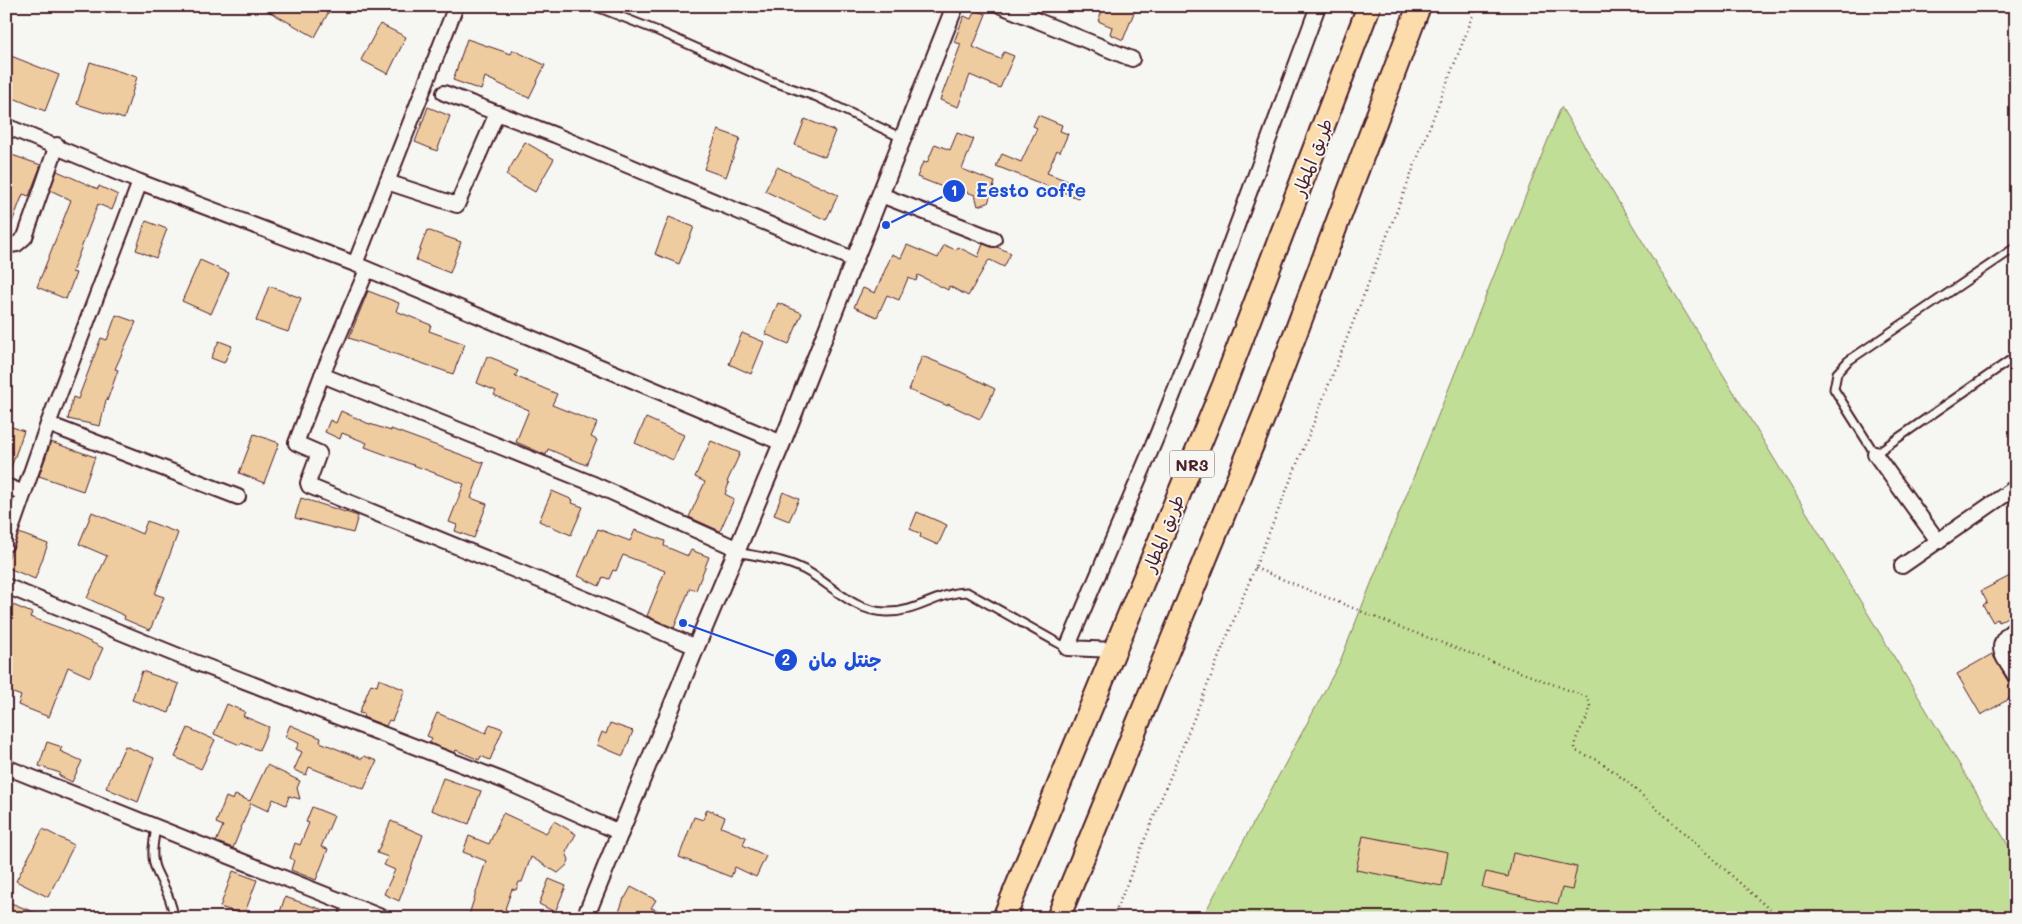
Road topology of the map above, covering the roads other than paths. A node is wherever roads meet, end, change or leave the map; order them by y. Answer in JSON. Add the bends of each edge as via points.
{"nodes":[{"id":1,"x":456,"y":6,"type":"edge"},
{"id":2,"x":594,"y":6,"type":"edge"},
{"id":3,"x":955,"y":6,"type":"edge"},
{"id":4,"x":1001,"y":6,"type":"edge"},
{"id":5,"x":1318,"y":6,"type":"edge"},
{"id":6,"x":1369,"y":6,"type":"edge"},
{"id":7,"x":1419,"y":6,"type":"edge"},
{"id":8,"x":1132,"y":58,"type":"dead end"},
{"id":9,"x":444,"y":93,"type":"dead end"},
{"id":10,"x":497,"y":113,"type":"junction"},
{"id":11,"x":6,"y":126,"type":"edge"},
{"id":12,"x":903,"y":138,"type":"junction"},
{"id":13,"x":57,"y":145,"type":"junction"},
{"id":14,"x":140,"y":182,"type":"junction"},
{"id":15,"x":387,"y":182,"type":"junction"},
{"id":16,"x":880,"y":195,"type":"junction"},
{"id":17,"x":994,"y":238,"type":"dead end"},
{"id":18,"x":10,"y":245,"type":"dead end"},
{"id":19,"x":2016,"y":247,"type":"edge"},
{"id":20,"x":855,"y":260,"type":"junction"},
{"id":21,"x":361,"y":267,"type":"junction"},
{"id":22,"x":2016,"y":356,"type":"edge"},
{"id":23,"x":322,"y":375,"type":"junction"},
{"id":24,"x":48,"y":424,"type":"junction"},
{"id":25,"x":782,"y":443,"type":"junction"},
{"id":26,"x":1876,"y":454,"type":"junction"},
{"id":27,"x":6,"y":486,"type":"edge"},
{"id":28,"x":2016,"y":487,"type":"edge"},
{"id":29,"x":24,"y":492,"type":"junction"},
{"id":30,"x":238,"y":497,"type":"dead end"},
{"id":31,"x":1938,"y":541,"type":"junction"},
{"id":32,"x":6,"y":544,"type":"edge"},
{"id":33,"x":738,"y":550,"type":"junction"},
{"id":34,"x":1902,"y":566,"type":"dead end"},
{"id":35,"x":6,"y":586,"type":"edge"},
{"id":36,"x":2016,"y":628,"type":"edge"},
{"id":37,"x":696,"y":647,"type":"junction"},
{"id":38,"x":1067,"y":648,"type":"junction"},
{"id":39,"x":1115,"y":650,"type":"junction"},
{"id":40,"x":2016,"y":677,"type":"edge"},
{"id":41,"x":6,"y":767,"type":"edge"},
{"id":42,"x":156,"y":827,"type":"junction"},
{"id":43,"x":621,"y":833,"type":"junction"},
{"id":44,"x":349,"y":911,"type":"edge"},
{"id":45,"x":174,"y":918,"type":"edge"},
{"id":46,"x":384,"y":918,"type":"edge"},
{"id":47,"x":585,"y":918,"type":"edge"},
{"id":48,"x":1004,"y":918,"type":"edge"},
{"id":49,"x":1058,"y":918,"type":"edge"}],
"edges":[{"from":1,"to":15,"type":"street"},
{"from":2,"to":12,"type":"lane","via":[[658,30],[771,81],[817,97]]},
{"from":3,"to":12,"type":"street"},
{"from":4,"to":8,"type":"street"},
{"from":5,"to":38,"type":"street","via":[[1194,342]]},
{"from":6,"to":39,"type":"highway","name":"طريق المطار","number":"NR3","via":[[1224,385]]},
{"from":7,"to":49,"type":"highway","number":"NR3","via":[[1268,406]]},
{"from":9,"to":10,"type":"street"},
{"from":10,"to":15,"type":"street","via":[[457,205]]},
{"from":10,"to":20,"type":"street"},
{"from":11,"to":13,"type":"street"},
{"from":12,"to":16,"type":"street"},
{"from":13,"to":14,"type":"street"},
{"from":13,"to":18,"type":"street","via":[[24,237],[17,244]]},
{"from":14,"to":21,"type":"street"},
{"from":14,"to":24,"type":"street"},
{"from":15,"to":21,"type":"street"},
{"from":16,"to":17,"type":"street"},
{"from":16,"to":20,"type":"street"},
{"from":19,"to":26,"type":"lane","via":[[1873,343],[1837,373],[1834,389]]},
{"from":20,"to":25,"type":"street"},
{"from":21,"to":23,"type":"street"},
{"from":21,"to":25,"type":"street"},
{"from":22,"to":26,"type":"lane"},
{"from":23,"to":33,"type":"street","via":[[591,483]]},
{"from":23,"to":37,"type":"street","via":[[296,443],[319,453],[309,486]]},
{"from":24,"to":29,"type":"street"},
{"from":24,"to":30,"type":"street"},
{"from":25,"to":33,"type":"street"},
{"from":26,"to":31,"type":"street"},
{"from":27,"to":29,"type":"street"},
{"from":28,"to":31,"type":"street"},
{"from":29,"to":32,"type":"street"},
{"from":31,"to":34,"type":"street"},
{"from":33,"to":37,"type":"street"},
{"from":33,"to":38,"type":"lane","via":[[810,572],[848,601],[886,612],[912,610],[953,592],[966,592]]},
{"from":35,"to":43,"type":"street","via":[[502,780]]},
{"from":36,"to":40,"type":"street","via":[[2001,640],[2001,648]]},
{"from":37,"to":43,"type":"street"},
{"from":38,"to":39,"type":"street"},
{"from":39,"to":48,"type":"highway","name":"طريق المطار","number":"NR3"},
{"from":41,"to":42,"type":"street"},
{"from":42,"to":44,"type":"street"},
{"from":42,"to":45,"type":"lane","via":[[153,860],[170,897]]},
{"from":43,"to":47,"type":"street"},
{"from":44,"to":46,"type":"street"}]}
